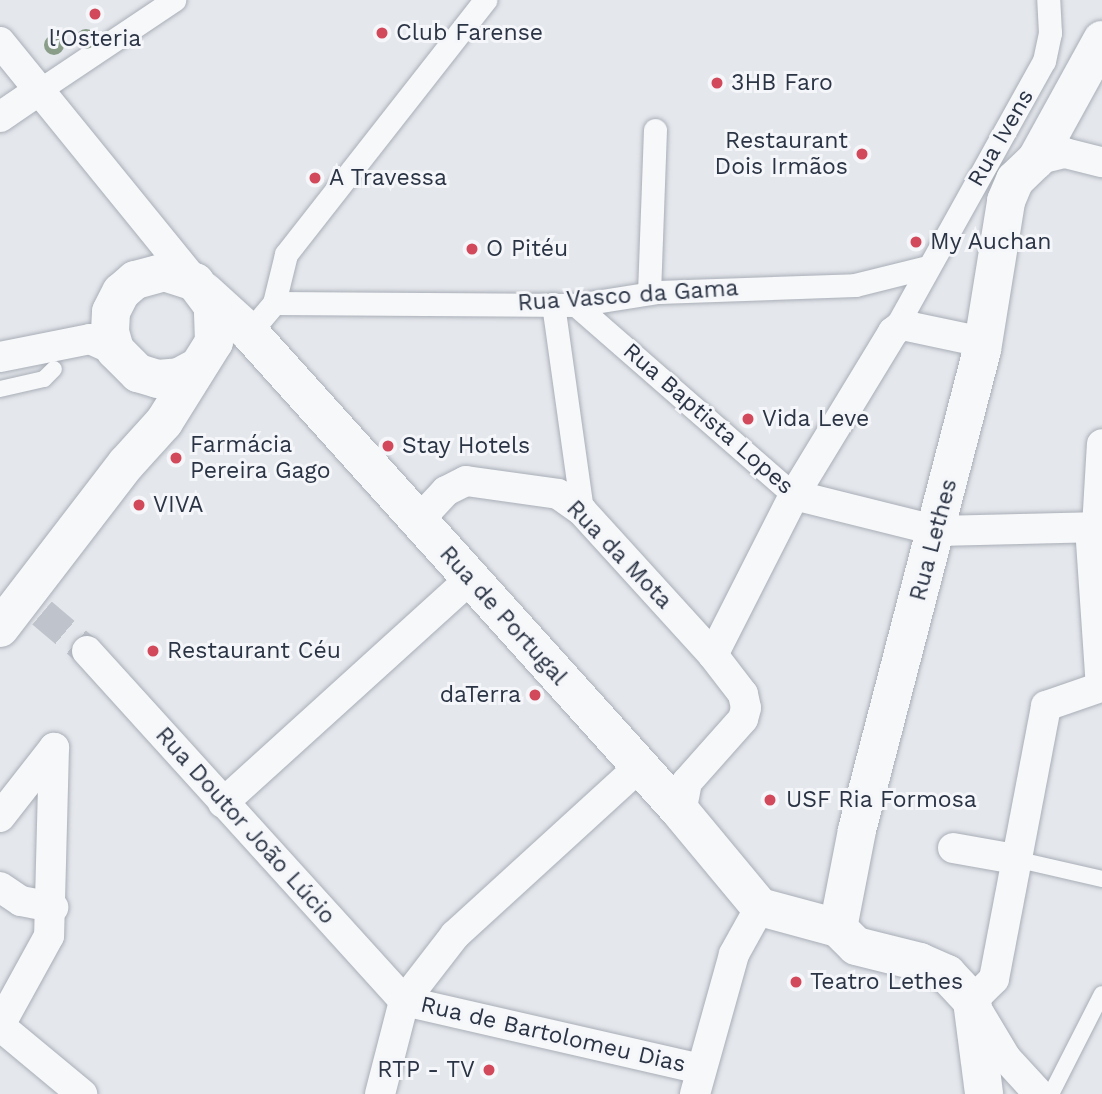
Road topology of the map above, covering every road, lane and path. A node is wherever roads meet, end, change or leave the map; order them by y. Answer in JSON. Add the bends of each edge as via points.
{"nodes":[{"id":1,"x":174,"y":0,"type":"edge"},
{"id":2,"x":485,"y":0,"type":"edge"},
{"id":3,"x":1048,"y":0,"type":"edge"},
{"id":4,"x":1102,"y":40,"type":"edge"},
{"id":5,"x":0,"y":42,"type":"edge"},
{"id":6,"x":38,"y":91,"type":"junction"},
{"id":7,"x":0,"y":117,"type":"edge"},
{"id":8,"x":654,"y":130,"type":"dead end"},
{"id":9,"x":1036,"y":160,"type":"junction"},
{"id":10,"x":1102,"y":162,"type":"edge"},
{"id":11,"x":927,"y":267,"type":"junction"},
{"id":12,"x":200,"y":287,"type":"junction"},
{"id":13,"x":649,"y":293,"type":"junction"},
{"id":14,"x":274,"y":303,"type":"junction"},
{"id":15,"x":552,"y":304,"type":"junction"},
{"id":16,"x":576,"y":304,"type":"junction"},
{"id":17,"x":249,"y":327,"type":"junction"},
{"id":18,"x":893,"y":332,"type":"junction"},
{"id":19,"x":984,"y":342,"type":"junction"},
{"id":20,"x":0,"y":357,"type":"edge"},
{"id":21,"x":127,"y":362,"type":"junction"},
{"id":22,"x":196,"y":368,"type":"junction"},
{"id":23,"x":54,"y":369,"type":"dead end"},
{"id":24,"x":0,"y":389,"type":"edge"},
{"id":25,"x":1102,"y":444,"type":"edge"},
{"id":26,"x":126,"y":464,"type":"junction"},
{"id":27,"x":794,"y":495,"type":"junction"},
{"id":28,"x":582,"y":510,"type":"junction"},
{"id":29,"x":418,"y":521,"type":"junction"},
{"id":30,"x":1096,"y":527,"type":"edge"},
{"id":31,"x":937,"y":531,"type":"junction"},
{"id":32,"x":470,"y":579,"type":"junction"},
{"id":33,"x":0,"y":628,"type":"edge"},
{"id":34,"x":87,"y":650,"type":"tunnel mouth"},
{"id":35,"x":713,"y":656,"type":"junction"},
{"id":36,"x":1102,"y":687,"type":"edge"},
{"id":37,"x":639,"y":767,"type":"junction"},
{"id":38,"x":223,"y":803,"type":"junction"},
{"id":39,"x":681,"y":812,"type":"junction"},
{"id":40,"x":0,"y":817,"type":"edge"},
{"id":41,"x":953,"y":848,"type":"dead end"},
{"id":42,"x":1015,"y":859,"type":"junction"},
{"id":43,"x":1102,"y":879,"type":"edge"},
{"id":44,"x":0,"y":887,"type":"edge"},
{"id":45,"x":53,"y":907,"type":"junction"},
{"id":46,"x":760,"y":907,"type":"junction"},
{"id":47,"x":838,"y":928,"type":"junction"},
{"id":48,"x":1102,"y":994,"type":"edge"},
{"id":49,"x":404,"y":1001,"type":"junction"},
{"id":50,"x":972,"y":1001,"type":"junction"},
{"id":51,"x":0,"y":1026,"type":"edge"},
{"id":52,"x":698,"y":1082,"type":"edge"},
{"id":53,"x":1032,"y":1093,"type":"edge"},
{"id":54,"x":82,"y":1094,"type":"edge"},
{"id":55,"x":380,"y":1094,"type":"edge"},
{"id":56,"x":985,"y":1094,"type":"edge"}],
"edges":[{"from":1,"to":6,"type":"street"},
{"from":2,"to":14,"type":"street","via":[[286,254]]},
{"from":3,"to":11,"type":"street","name":"Rua Ivens","via":[[1050,33],[1044,61]]},
{"from":4,"to":9,"type":"street","name":"Rua Lethes"},
{"from":5,"to":6,"type":"street"},
{"from":6,"to":7,"type":"street"},
{"from":6,"to":12,"type":"street"},
{"from":8,"to":13,"type":"street"},
{"from":9,"to":10,"type":"street","via":[[1065,153]]},
{"from":9,"to":19,"type":"street","name":"Rua Lethes","via":[[1015,180],[1006,201]]},
{"from":11,"to":13,"type":"street","name":"Rua Vasco da Gama","via":[[855,285]]},
{"from":11,"to":18,"type":"street","name":"Rua Ivens"},
{"from":12,"to":17,"type":"street","name":"Rua de Portugal"},
{"from":12,"to":21,"type":"street","via":[[165,272],[135,280],[121,292],[111,312],[110,332]]},
{"from":12,"to":22,"type":"street","via":[[217,323],[208,355]]},
{"from":13,"to":16,"type":"street","name":"Rua Vasco da Gama"},
{"from":14,"to":15,"type":"street","name":"Rua Vasco da Gama"},
{"from":14,"to":17,"type":"street"},
{"from":15,"to":16,"type":"street","name":"Rua Vasco da Gama"},
{"from":15,"to":28,"type":"street"},
{"from":16,"to":27,"type":"street","name":"Rua Baptista Lopes"},
{"from":17,"to":29,"type":"street","name":"Rua de Portugal"},
{"from":18,"to":19,"type":"street","via":[[902,325]]},
{"from":18,"to":27,"type":"street"},
{"from":19,"to":31,"type":"street","name":"Rua Lethes"},
{"from":20,"to":21,"type":"street","via":[[90,339]]},
{"from":21,"to":22,"type":"street","via":[[158,379],[179,377]]},
{"from":21,"to":26,"type":"street","via":[[145,393],[141,432]]},
{"from":22,"to":26,"type":"street","via":[[164,422]]},
{"from":23,"to":24,"type":"lane","via":[[44,379]]},
{"from":25,"to":30,"type":"street"},
{"from":26,"to":33,"type":"street","via":[[33,606]]},
{"from":27,"to":31,"type":"street","name":"Rua Baptista Lopes"},
{"from":27,"to":35,"type":"street"},
{"from":28,"to":29,"type":"street","name":"Rua da Mota","via":[[558,494],[466,481],[446,491]]},
{"from":28,"to":35,"type":"street","name":"Rua da Mota"},
{"from":29,"to":32,"type":"street","name":"Rua de Portugal"},
{"from":30,"to":31,"type":"street","name":"Rua Baptista Lopes"},
{"from":30,"to":36,"type":"street"},
{"from":31,"to":47,"type":"street","name":"Rua Lethes","via":[[856,830]]},
{"from":32,"to":37,"type":"street","name":"Rua de Portugal"},
{"from":32,"to":38,"type":"street"},
{"from":34,"to":38,"type":"street","name":"Rua Doutor João Lúcio"},
{"from":35,"to":39,"type":"street","name":"Rua da Mota","via":[[743,694],[747,708],[743,719],[687,782]]},
{"from":36,"to":42,"type":"street","via":[[1046,706]]},
{"from":37,"to":39,"type":"street","name":"Rua de Portugal"},
{"from":37,"to":49,"type":"street","via":[[455,935]]},
{"from":38,"to":49,"type":"street","name":"Rua Doutor João Lúcio"},
{"from":39,"to":46,"type":"street","name":"Rua de Portugal"},
{"from":40,"to":45,"type":"street","via":[[54,748]]},
{"from":41,"to":42,"type":"street"},
{"from":42,"to":43,"type":"lane"},
{"from":42,"to":50,"type":"street","via":[[994,979]]},
{"from":44,"to":45,"type":"street","via":[[21,901]]},
{"from":45,"to":51,"type":"street","via":[[50,936]]},
{"from":46,"to":47,"type":"street"},
{"from":46,"to":52,"type":"street","via":[[734,954]]},
{"from":47,"to":50,"type":"street","via":[[856,946],[920,962],[947,974]]},
{"from":48,"to":53,"type":"lane"},
{"from":49,"to":52,"type":"street","name":"Rua de Bartolomeu Dias"},
{"from":49,"to":55,"type":"street"},
{"from":50,"to":53,"type":"street"},
{"from":50,"to":56,"type":"street"},
{"from":51,"to":54,"type":"street"}]}
